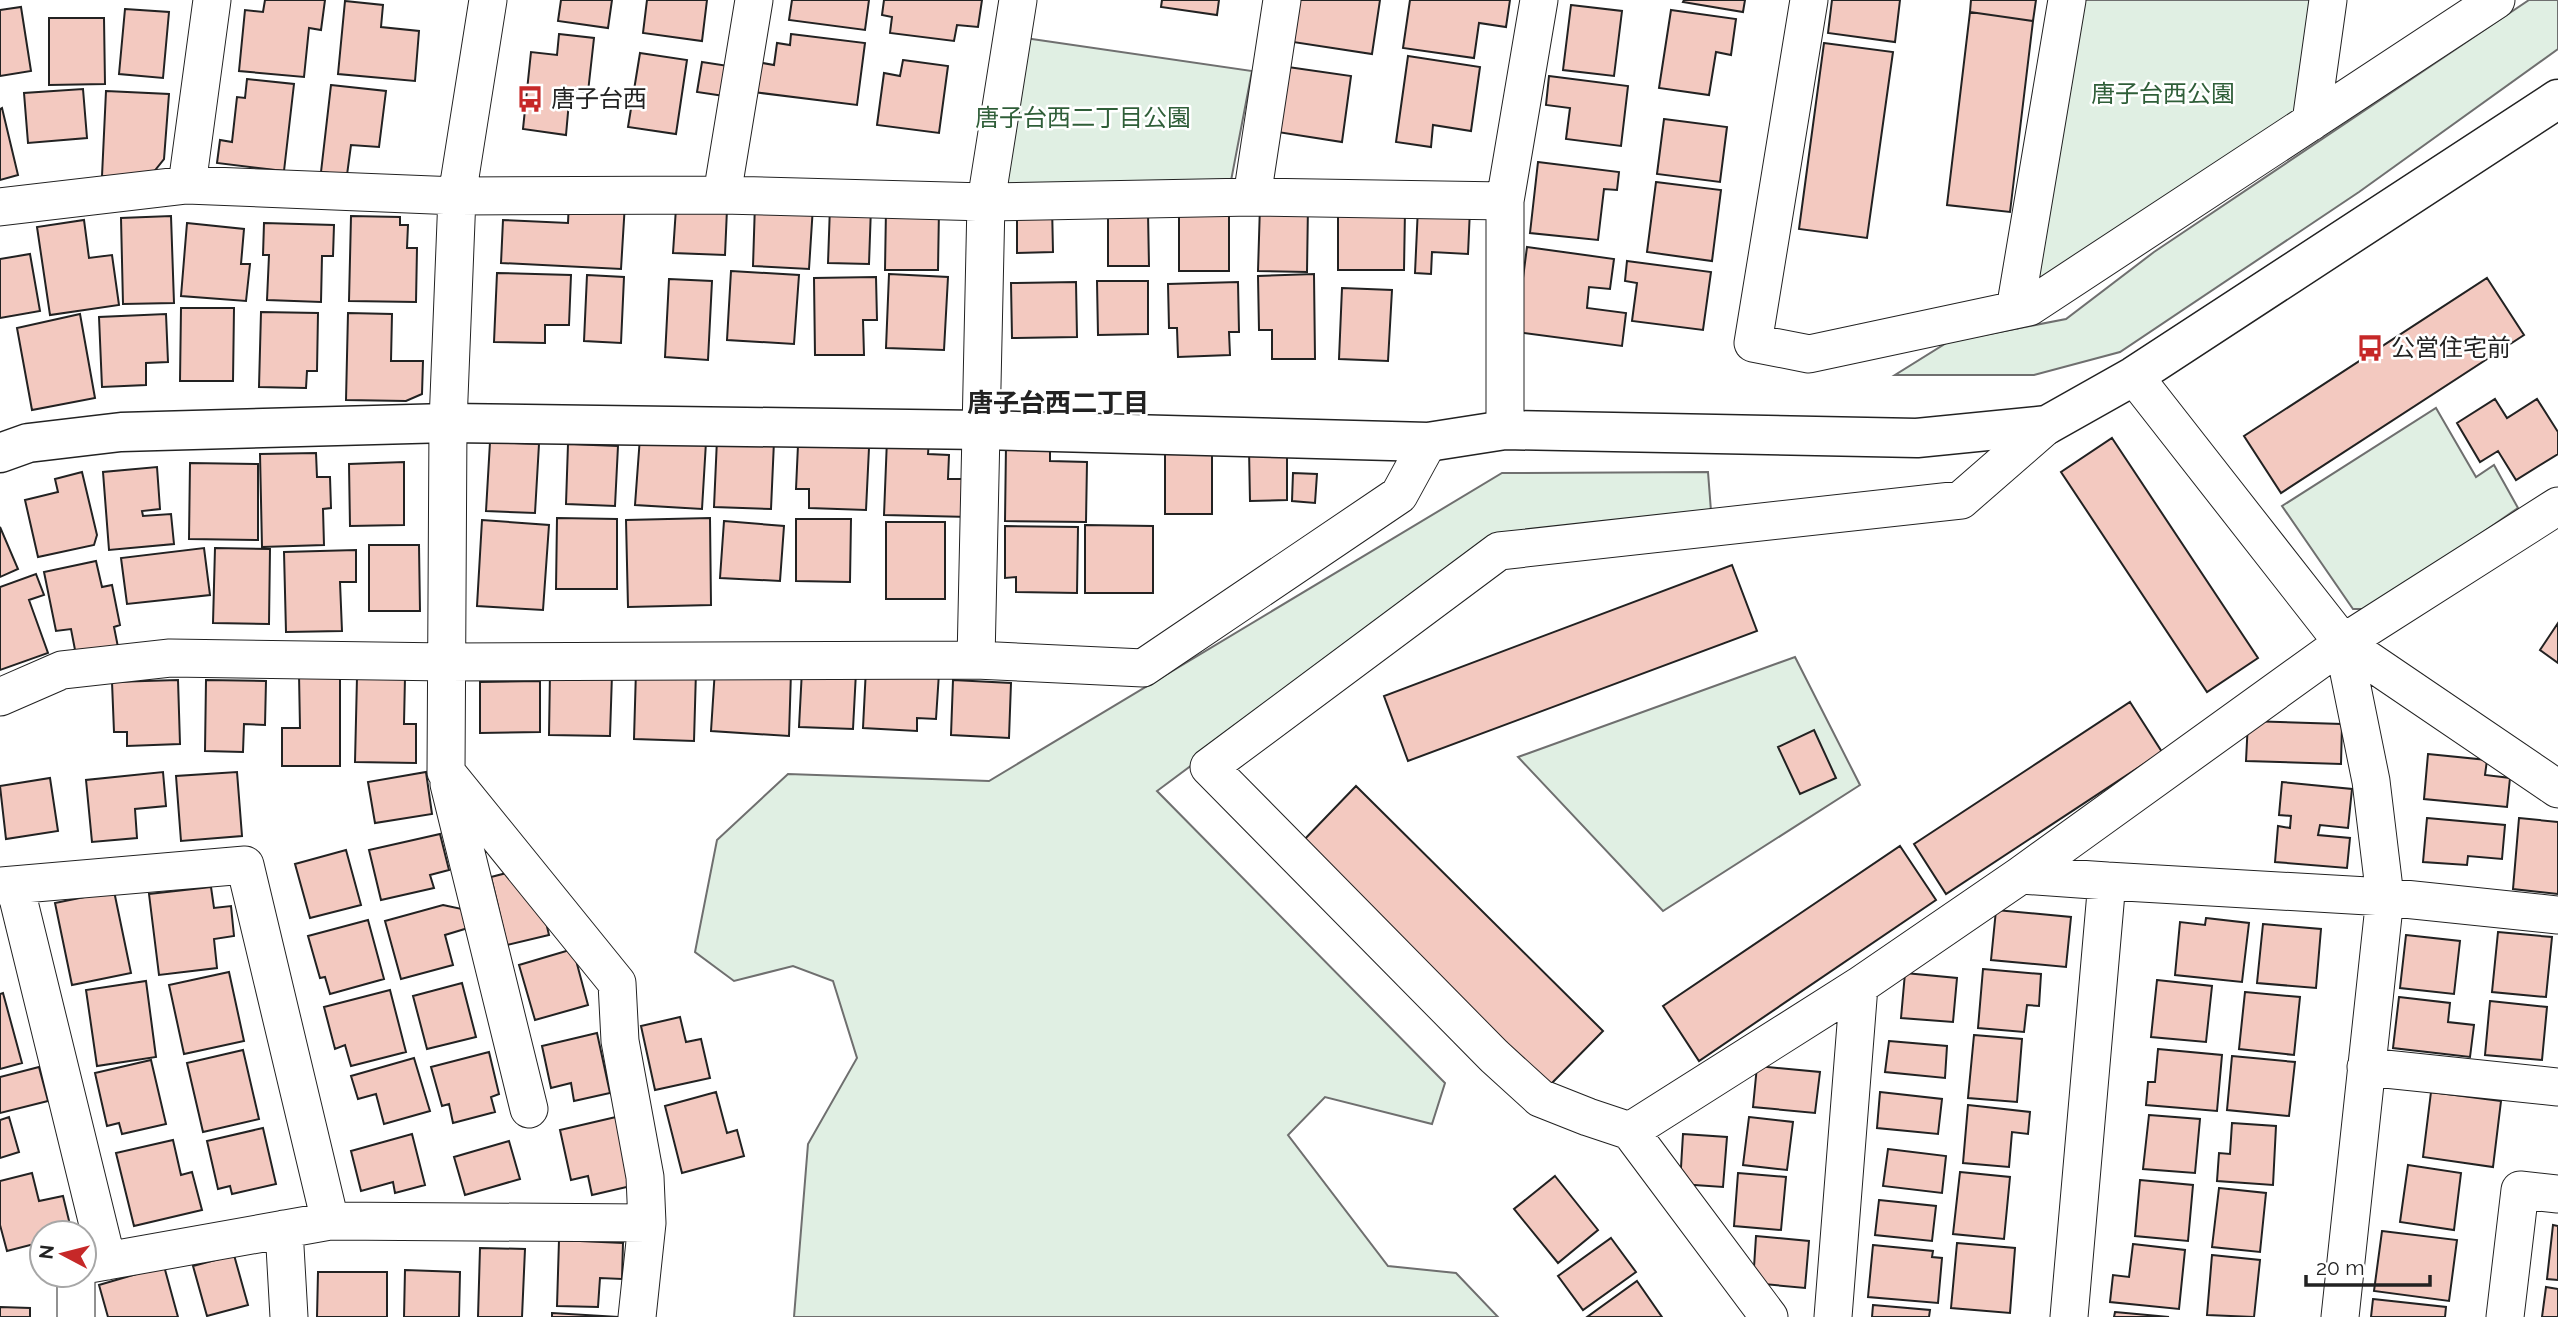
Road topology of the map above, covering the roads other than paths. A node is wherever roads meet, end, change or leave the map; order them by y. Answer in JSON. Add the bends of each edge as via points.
{"nodes":[{"id":1,"x":212,"y":0,"type":"edge"},
{"id":2,"x":488,"y":0,"type":"edge"},
{"id":3,"x":754,"y":0,"type":"edge"},
{"id":4,"x":1018,"y":0,"type":"edge"},
{"id":5,"x":1282,"y":0,"type":"edge"},
{"id":6,"x":1539,"y":0,"type":"edge"},
{"id":7,"x":1809,"y":0,"type":"edge"},
{"id":8,"x":2067,"y":0,"type":"edge"},
{"id":9,"x":2328,"y":0,"type":"edge"},
{"id":10,"x":2496,"y":0,"type":"edge"},
{"id":11,"x":2558,"y":99,"type":"edge"},
{"id":12,"x":2311,"y":122,"type":"junction"},
{"id":13,"x":187,"y":185,"type":"junction"},
{"id":14,"x":722,"y":195,"type":"junction"},
{"id":15,"x":457,"y":196,"type":"junction"},
{"id":16,"x":1252,"y":197,"type":"junction"},
{"id":17,"x":1505,"y":201,"type":"junction"},
{"id":18,"x":986,"y":202,"type":"junction"},
{"id":19,"x":0,"y":207,"type":"edge"},
{"id":20,"x":2015,"y":310,"type":"junction"},
{"id":21,"x":2134,"y":376,"type":"junction"},
{"id":22,"x":448,"y":423,"type":"junction"},
{"id":23,"x":2047,"y":425,"type":"junction"},
{"id":24,"x":982,"y":430,"type":"junction"},
{"id":25,"x":1505,"y":430,"type":"junction"},
{"id":26,"x":1429,"y":442,"type":"junction"},
{"id":27,"x":0,"y":453,"type":"edge"},
{"id":28,"x":2558,"y":506,"type":"edge"},
{"id":29,"x":2343,"y":643,"type":"junction"},
{"id":30,"x":976,"y":660,"type":"junction"},
{"id":31,"x":448,"y":662,"type":"junction"},
{"id":32,"x":0,"y":697,"type":"edge"},
{"id":33,"x":446,"y":772,"type":"junction"},
{"id":34,"x":2558,"y":789,"type":"edge"},
{"id":35,"x":2021,"y":875,"type":"junction"},
{"id":36,"x":2107,"y":881,"type":"junction"},
{"id":37,"x":7,"y":886,"type":"edge"},
{"id":38,"x":2385,"y":897,"type":"junction"},
{"id":39,"x":2558,"y":915,"type":"edge"},
{"id":40,"x":1859,"y":986,"type":"junction"},
{"id":41,"x":2366,"y":1067,"type":"junction"},
{"id":42,"x":2558,"y":1087,"type":"edge"},
{"id":43,"x":529,"y":1109,"type":"dead end"},
{"id":44,"x":1630,"y":1131,"type":"junction"},
{"id":45,"x":2558,"y":1194,"type":"edge"},
{"id":46,"x":79,"y":1219,"type":"edge"},
{"id":47,"x":330,"y":1221,"type":"junction"},
{"id":48,"x":647,"y":1223,"type":"junction"},
{"id":49,"x":284,"y":1229,"type":"junction"},
{"id":50,"x":98,"y":1265,"type":"edge"},
{"id":51,"x":83,"y":1289,"type":"edge"},
{"id":52,"x":76,"y":1317,"type":"edge"},
{"id":53,"x":289,"y":1317,"type":"edge"},
{"id":54,"x":637,"y":1317,"type":"edge"},
{"id":55,"x":1769,"y":1317,"type":"edge"},
{"id":56,"x":1833,"y":1317,"type":"edge"},
{"id":57,"x":2069,"y":1317,"type":"edge"},
{"id":58,"x":2340,"y":1317,"type":"edge"},
{"id":59,"x":2505,"y":1317,"type":"edge"}],
"edges":[{"from":1,"to":13,"type":"street"},
{"from":2,"to":15,"type":"street"},
{"from":3,"to":14,"type":"street"},
{"from":4,"to":18,"type":"street"},
{"from":5,"to":16,"type":"street"},
{"from":6,"to":17,"type":"street"},
{"from":7,"to":20,"type":"street","via":[[1753,343],[1809,354]]},
{"from":8,"to":20,"type":"street"},
{"from":9,"to":12,"type":"street"},
{"from":10,"to":12,"type":"street"},
{"from":11,"to":21,"type":"street"},
{"from":12,"to":20,"type":"street","via":[[2029,307]]},
{"from":13,"to":15,"type":"street"},
{"from":13,"to":19,"type":"street"},
{"from":14,"to":15,"type":"street"},
{"from":14,"to":18,"type":"street"},
{"from":15,"to":22,"type":"street"},
{"from":16,"to":17,"type":"street"},
{"from":16,"to":18,"type":"street"},
{"from":17,"to":25,"type":"street"},
{"from":18,"to":24,"type":"street"},
{"from":21,"to":23,"type":"street"},
{"from":21,"to":29,"type":"street"},
{"from":22,"to":24,"type":"street"},
{"from":22,"to":27,"type":"street","via":[[121,432],[28,443]]},
{"from":22,"to":31,"type":"street"},
{"from":23,"to":25,"type":"street","via":[[1917,438]]},
{"from":23,"to":44,"type":"street","via":[[1961,500],[1499,551],[1209,767],[1540,1098]]},
{"from":24,"to":26,"type":"street"},
{"from":24,"to":30,"type":"street"},
{"from":25,"to":26,"type":"street"},
{"from":26,"to":30,"type":"street","via":[[1399,495],[1143,668]]},
{"from":28,"to":29,"type":"street"},
{"from":29,"to":34,"type":"street"},
{"from":29,"to":35,"type":"street"},
{"from":29,"to":38,"type":"street","via":[[2371,781]]},
{"from":30,"to":31,"type":"street"},
{"from":31,"to":32,"type":"street","via":[[170,657],[62,670]]},
{"from":31,"to":33,"type":"street"},
{"from":33,"to":43,"type":"street"},
{"from":33,"to":48,"type":"street","via":[[617,982],[621,1041],[645,1177]]},
{"from":35,"to":36,"type":"street"},
{"from":35,"to":40,"type":"street"},
{"from":36,"to":38,"type":"street"},
{"from":36,"to":57,"type":"street"},
{"from":37,"to":46,"type":"street"},
{"from":37,"to":47,"type":"street","via":[[245,865]]},
{"from":38,"to":39,"type":"street"},
{"from":38,"to":41,"type":"street"},
{"from":40,"to":44,"type":"street"},
{"from":40,"to":56,"type":"street"},
{"from":41,"to":42,"type":"street"},
{"from":41,"to":58,"type":"street"},
{"from":44,"to":55,"type":"street"},
{"from":45,"to":59,"type":"street","via":[[2520,1190]]},
{"from":47,"to":48,"type":"street"},
{"from":47,"to":49,"type":"street"},
{"from":48,"to":54,"type":"street"},
{"from":49,"to":50,"type":"street"},
{"from":49,"to":53,"type":"street"},
{"from":51,"to":52,"type":"street"}]}
